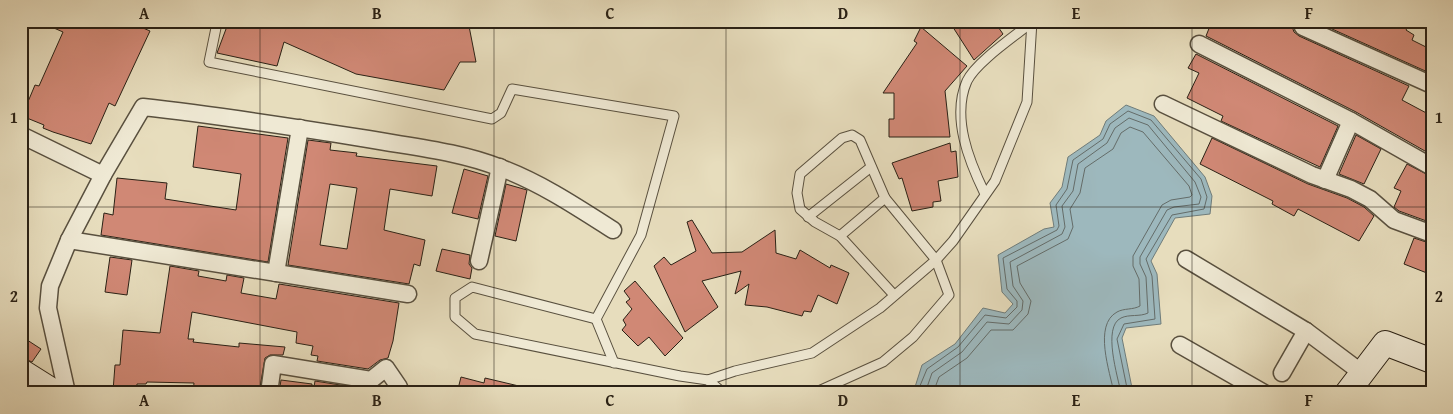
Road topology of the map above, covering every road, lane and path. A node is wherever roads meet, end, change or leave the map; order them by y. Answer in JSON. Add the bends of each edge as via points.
{"nodes":[{"id":1,"x":214,"y":21,"type":"edge"},
{"id":2,"x":1300,"y":21,"type":"edge"},
{"id":3,"x":1032,"y":22,"type":"edge"},
{"id":4,"x":1199,"y":44,"type":"dead end"},
{"id":5,"x":1431,"y":83,"type":"edge"},
{"id":6,"x":1163,"y":104,"type":"dead end"},
{"id":7,"x":1351,"y":121,"type":"junction"},
{"id":8,"x":300,"y":128,"type":"junction"},
{"id":9,"x":21,"y":135,"type":"edge"},
{"id":10,"x":500,"y":167,"type":"junction"},
{"id":11,"x":871,"y":167,"type":"junction"},
{"id":12,"x":1432,"y":167,"type":"edge"},
{"id":13,"x":102,"y":175,"type":"junction"},
{"id":14,"x":1325,"y":180,"type":"junction"},
{"id":15,"x":985,"y":194,"type":"junction"},
{"id":16,"x":885,"y":198,"type":"junction"},
{"id":17,"x":808,"y":217,"type":"junction"},
{"id":18,"x":613,"y":230,"type":"dead end"},
{"id":19,"x":1432,"y":234,"type":"edge"},
{"id":20,"x":840,"y":236,"type":"junction"},
{"id":21,"x":69,"y":240,"type":"junction"},
{"id":22,"x":1186,"y":259,"type":"dead end"},
{"id":23,"x":936,"y":260,"type":"junction"},
{"id":24,"x":479,"y":261,"type":"dead end"},
{"id":25,"x":276,"y":273,"type":"junction"},
{"id":26,"x":408,"y":294,"type":"dead end"},
{"id":27,"x":894,"y":296,"type":"junction"},
{"id":28,"x":596,"y":319,"type":"junction"},
{"id":29,"x":1306,"y":331,"type":"junction"},
{"id":30,"x":1180,"y":345,"type":"dead end"},
{"id":31,"x":1432,"y":361,"type":"edge"},
{"id":32,"x":614,"y":363,"type":"junction"},
{"id":33,"x":21,"y":371,"type":"edge"},
{"id":34,"x":1362,"y":372,"type":"junction"},
{"id":35,"x":1282,"y":373,"type":"dead end"},
{"id":36,"x":708,"y":380,"type":"junction"},
{"id":37,"x":56,"y":393,"type":"edge"},
{"id":38,"x":67,"y":393,"type":"edge"},
{"id":39,"x":269,"y":393,"type":"edge"},
{"id":40,"x":398,"y":393,"type":"edge"},
{"id":41,"x":723,"y":393,"type":"edge"},
{"id":42,"x":814,"y":393,"type":"edge"},
{"id":43,"x":1264,"y":393,"type":"edge"},
{"id":44,"x":1347,"y":393,"type":"edge"}],
"edges":[{"from":1,"to":28,"type":"lane","via":[[218,23],[209,62],[492,118],[501,113],[512,89],[674,116],[641,235]]},
{"from":2,"to":5,"type":"street","via":[[1303,27]]},
{"from":3,"to":15,"type":"lane","via":[[1027,102],[995,181]]},
{"from":3,"to":15,"type":"lane","via":[[986,58],[968,80],[960,105],[968,159]]},
{"from":4,"to":7,"type":"street"},
{"from":6,"to":14,"type":"street"},
{"from":7,"to":12,"type":"street"},
{"from":7,"to":14,"type":"street"},
{"from":8,"to":10,"type":"street","via":[[459,154]]},
{"from":8,"to":13,"type":"street","via":[[143,107]]},
{"from":8,"to":25,"type":"street"},
{"from":9,"to":13,"type":"street"},
{"from":10,"to":18,"type":"street","via":[[567,200]]},
{"from":10,"to":24,"type":"street"},
{"from":11,"to":16,"type":"lane"},
{"from":11,"to":17,"type":"lane"},
{"from":11,"to":17,"type":"lane","via":[[860,140],[852,135],[842,138],[800,174],[797,193],[800,209]]},
{"from":13,"to":21,"type":"street"},
{"from":14,"to":19,"type":"street","via":[[1370,199],[1394,220]]},
{"from":15,"to":23,"type":"lane"},
{"from":16,"to":20,"type":"lane"},
{"from":16,"to":23,"type":"lane"},
{"from":17,"to":20,"type":"lane"},
{"from":20,"to":27,"type":"lane"},
{"from":21,"to":25,"type":"street"},
{"from":21,"to":38,"type":"street","via":[[50,286],[48,308]]},
{"from":22,"to":29,"type":"street"},
{"from":23,"to":27,"type":"lane"},
{"from":23,"to":42,"type":"lane","via":[[949,295],[913,337],[883,362]]},
{"from":25,"to":26,"type":"street"},
{"from":27,"to":36,"type":"lane","via":[[812,353]]},
{"from":28,"to":32,"type":"lane"},
{"from":28,"to":32,"type":"lane","via":[[472,287],[455,298],[455,317],[475,334]]},
{"from":29,"to":34,"type":"street"},
{"from":29,"to":35,"type":"street"},
{"from":30,"to":43,"type":"street"},
{"from":31,"to":34,"type":"street","via":[[1385,343]]},
{"from":32,"to":36,"type":"lane"},
{"from":33,"to":37,"type":"street"},
{"from":34,"to":44,"type":"street"},
{"from":36,"to":41,"type":"lane"},
{"from":39,"to":40,"type":"street","via":[[273,364],[371,380],[386,368],[399,387]]}]}
